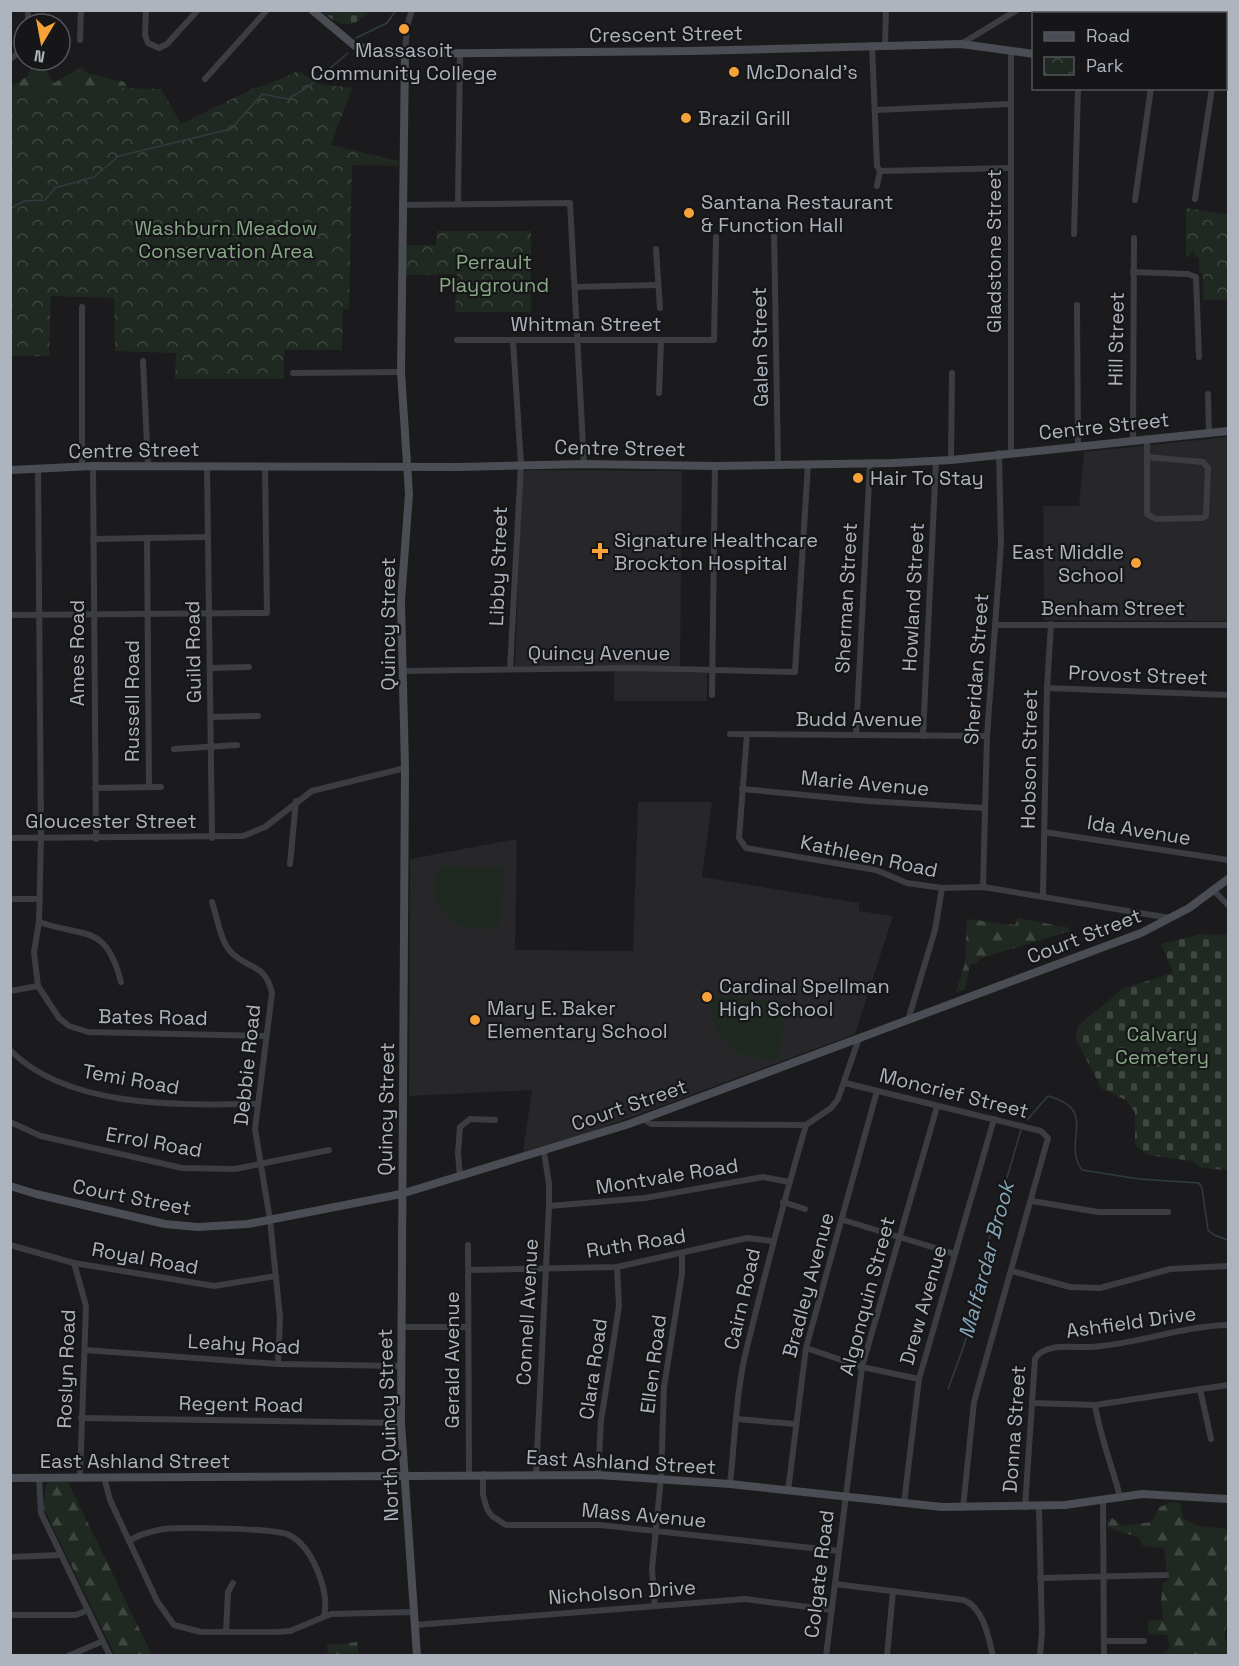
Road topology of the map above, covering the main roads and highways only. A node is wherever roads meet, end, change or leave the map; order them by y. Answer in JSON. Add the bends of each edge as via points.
{"nodes":[{"id":1,"x":312,"y":10,"type":"edge"},
{"id":2,"x":405,"y":54,"type":"junction"},
{"id":3,"x":1032,"y":54,"type":"edge"},
{"id":4,"x":1228,"y":430,"type":"edge"},
{"id":5,"x":409,"y":466,"type":"junction"},
{"id":6,"x":10,"y":470,"type":"edge"},
{"id":7,"x":1228,"y":879,"type":"edge"},
{"id":8,"x":10,"y":1186,"type":"edge"},
{"id":9,"x":401,"y":1194,"type":"junction"},
{"id":10,"x":404,"y":1475,"type":"junction"},
{"id":11,"x":10,"y":1478,"type":"edge"},
{"id":12,"x":1228,"y":1499,"type":"edge"},
{"id":13,"x":417,"y":1656,"type":"edge"}],
"edges":[{"from":1,"to":2,"type":"main road","name":"Crescent Street","via":[[345,40],[363,50]]},
{"from":2,"to":3,"type":"main road","name":"Crescent Street","via":[[961,44]]},
{"from":2,"to":5,"type":"main road","name":"Quincy Street","via":[[401,372]]},
{"from":4,"to":5,"type":"main road","name":"Centre Street","via":[[951,460],[715,466]]},
{"from":5,"to":6,"type":"main road","name":"Centre Street","via":[[93,466]]},
{"from":5,"to":9,"type":"main road","name":"Quincy Street","via":[[402,602],[405,768]]},
{"from":7,"to":9,"type":"main road","name":"Court Street","via":[[1171,918],[1141,933],[643,1119]]},
{"from":8,"to":9,"type":"main road","name":"Court Street","via":[[165,1224],[227,1226]]},
{"from":9,"to":10,"type":"main road","name":"North Quincy Street"},
{"from":10,"to":11,"type":"main road","name":"East Ashland Street"},
{"from":10,"to":12,"type":"main road","name":"East Ashland Street","via":[[661,1478],[963,1508],[1039,1507],[1166,1494]]},
{"from":10,"to":13,"type":"main road","name":"North Quincy Street"}]}
